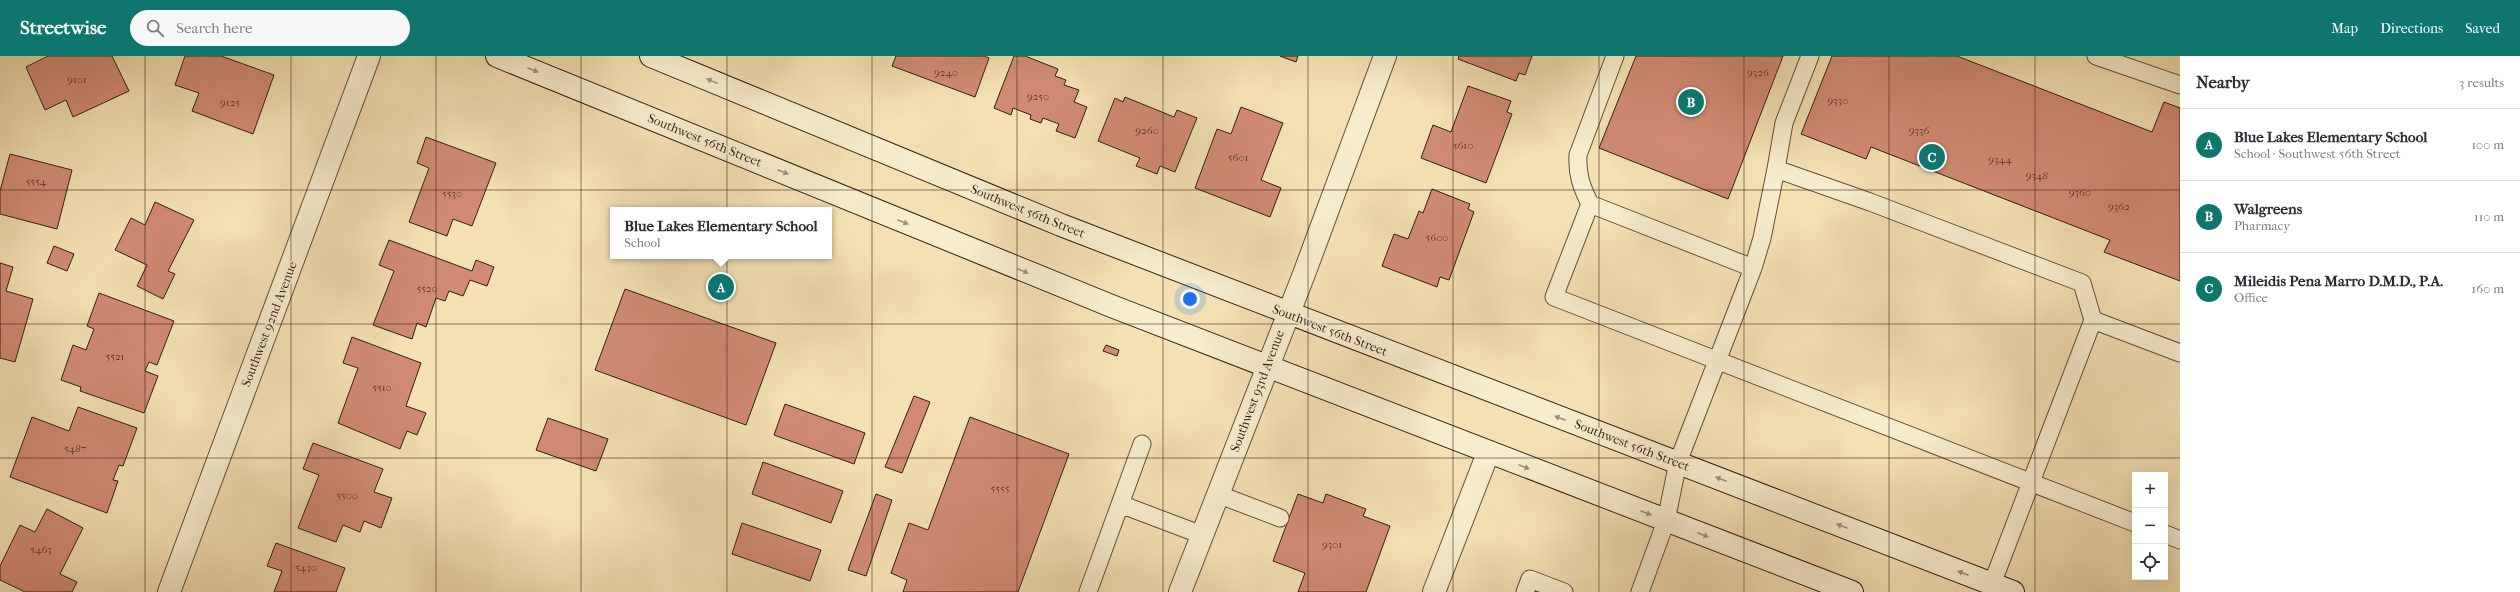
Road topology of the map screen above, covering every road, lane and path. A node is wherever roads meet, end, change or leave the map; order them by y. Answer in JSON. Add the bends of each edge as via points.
{"nodes":[{"id":1,"x":369,"y":56,"type":"edge"},
{"id":2,"x":496,"y":56,"type":"edge"},
{"id":3,"x":651,"y":56,"type":"edge"},
{"id":4,"x":1386,"y":56,"type":"edge"},
{"id":5,"x":1615,"y":56,"type":"edge"},
{"id":6,"x":1810,"y":56,"type":"edge"},
{"id":7,"x":2096,"y":56,"type":"edge"},
{"id":8,"x":2180,"y":85,"type":"edge"},
{"id":9,"x":1776,"y":169,"type":"junction"},
{"id":10,"x":1590,"y":204,"type":"junction"},
{"id":11,"x":1753,"y":268,"type":"junction"},
{"id":12,"x":1287,"y":313,"type":"junction"},
{"id":13,"x":2093,"y":320,"type":"junction"},
{"id":14,"x":2180,"y":353,"type":"edge"},
{"id":15,"x":1717,"y":362,"type":"junction"},
{"id":16,"x":1266,"y":367,"type":"junction"},
{"id":17,"x":1142,"y":444,"type":"dead end"},
{"id":18,"x":1488,"y":453,"type":"junction"},
{"id":19,"x":1678,"y":462,"type":"junction"},
{"id":20,"x":2031,"y":482,"type":"junction"},
{"id":21,"x":1217,"y":494,"type":"junction"},
{"id":22,"x":1120,"y":504,"type":"junction"},
{"id":23,"x":1280,"y":518,"type":"dead end"},
{"id":24,"x":1666,"y":521,"type":"junction"},
{"id":25,"x":2132,"y":522,"type":"edge"},
{"id":26,"x":1202,"y":535,"type":"junction"},
{"id":27,"x":2168,"y":535,"type":"edge"},
{"id":28,"x":2180,"y":540,"type":"edge"},
{"id":29,"x":1992,"y":584,"type":"junction"},
{"id":30,"x":1186,"y":590,"type":"edge"},
{"id":31,"x":169,"y":592,"type":"edge"},
{"id":32,"x":1088,"y":592,"type":"edge"},
{"id":33,"x":1434,"y":592,"type":"edge"},
{"id":34,"x":1525,"y":592,"type":"edge"},
{"id":35,"x":1564,"y":592,"type":"edge"},
{"id":36,"x":1640,"y":592,"type":"edge"},
{"id":37,"x":1852,"y":592,"type":"edge"},
{"id":38,"x":2013,"y":592,"type":"edge"}],
"edges":[{"from":1,"to":31,"type":"main road","name":"Southwest 92nd Avenue"},
{"from":2,"to":16,"type":"main road","name":"Southwest 56th Street","one_way":true,"via":[[1114,308]]},
{"from":12,"to":3,"type":"main road","name":"Southwest 56th Street","one_way":true,"via":[[1061,225]]},
{"from":4,"to":12,"type":"main road","name":"Southwest 93rd Avenue"},
{"from":5,"to":10,"type":"lane","via":[[1578,154],[1577,171],[1580,185]]},
{"from":6,"to":9,"type":"lane","via":[[1784,123]]},
{"from":7,"to":8,"type":"lane"},
{"from":9,"to":11,"type":"lane"},
{"from":9,"to":13,"type":"lane","via":[[2082,283]]},
{"from":10,"to":11,"type":"lane"},
{"from":10,"to":15,"type":"lane","via":[[1554,297]]},
{"from":11,"to":15,"type":"lane"},
{"from":12,"to":16,"type":"main road","name":"Southwest 93rd Avenue"},
{"from":19,"to":12,"type":"main road","name":"Southwest 56th Street","one_way":true},
{"from":13,"to":14,"type":"lane"},
{"from":13,"to":20,"type":"lane"},
{"from":15,"to":19,"type":"lane"},
{"from":15,"to":20,"type":"lane"},
{"from":16,"to":18,"type":"main road","name":"Southwest 56th Street"},
{"from":16,"to":21,"type":"main road","name":"Southwest 93rd Avenue"},
{"from":17,"to":22,"type":"lane"},
{"from":18,"to":24,"type":"main road","name":"Southwest 56th Street","one_way":true},
{"from":18,"to":33,"type":"main road"},
{"from":19,"to":24,"type":"lane"},
{"from":29,"to":19,"type":"main road","name":"Southwest 56th Street","one_way":true},
{"from":20,"to":25,"type":"lane"},
{"from":20,"to":29,"type":"lane"},
{"from":21,"to":23,"type":"lane"},
{"from":21,"to":26,"type":"main road","name":"Southwest 93rd Avenue"},
{"from":22,"to":26,"type":"lane"},
{"from":22,"to":32,"type":"lane"},
{"from":24,"to":36,"type":"lane"},
{"from":24,"to":37,"type":"main road","name":"Southwest 56th Street","one_way":true},
{"from":26,"to":30,"type":"main road","name":"Southwest 93rd Avenue"},
{"from":27,"to":28,"type":"lane"},
{"from":29,"to":38,"type":"main road","name":"Southwest 56th Street"},
{"from":34,"to":35,"type":"lane","via":[[1530,579]]}]}
